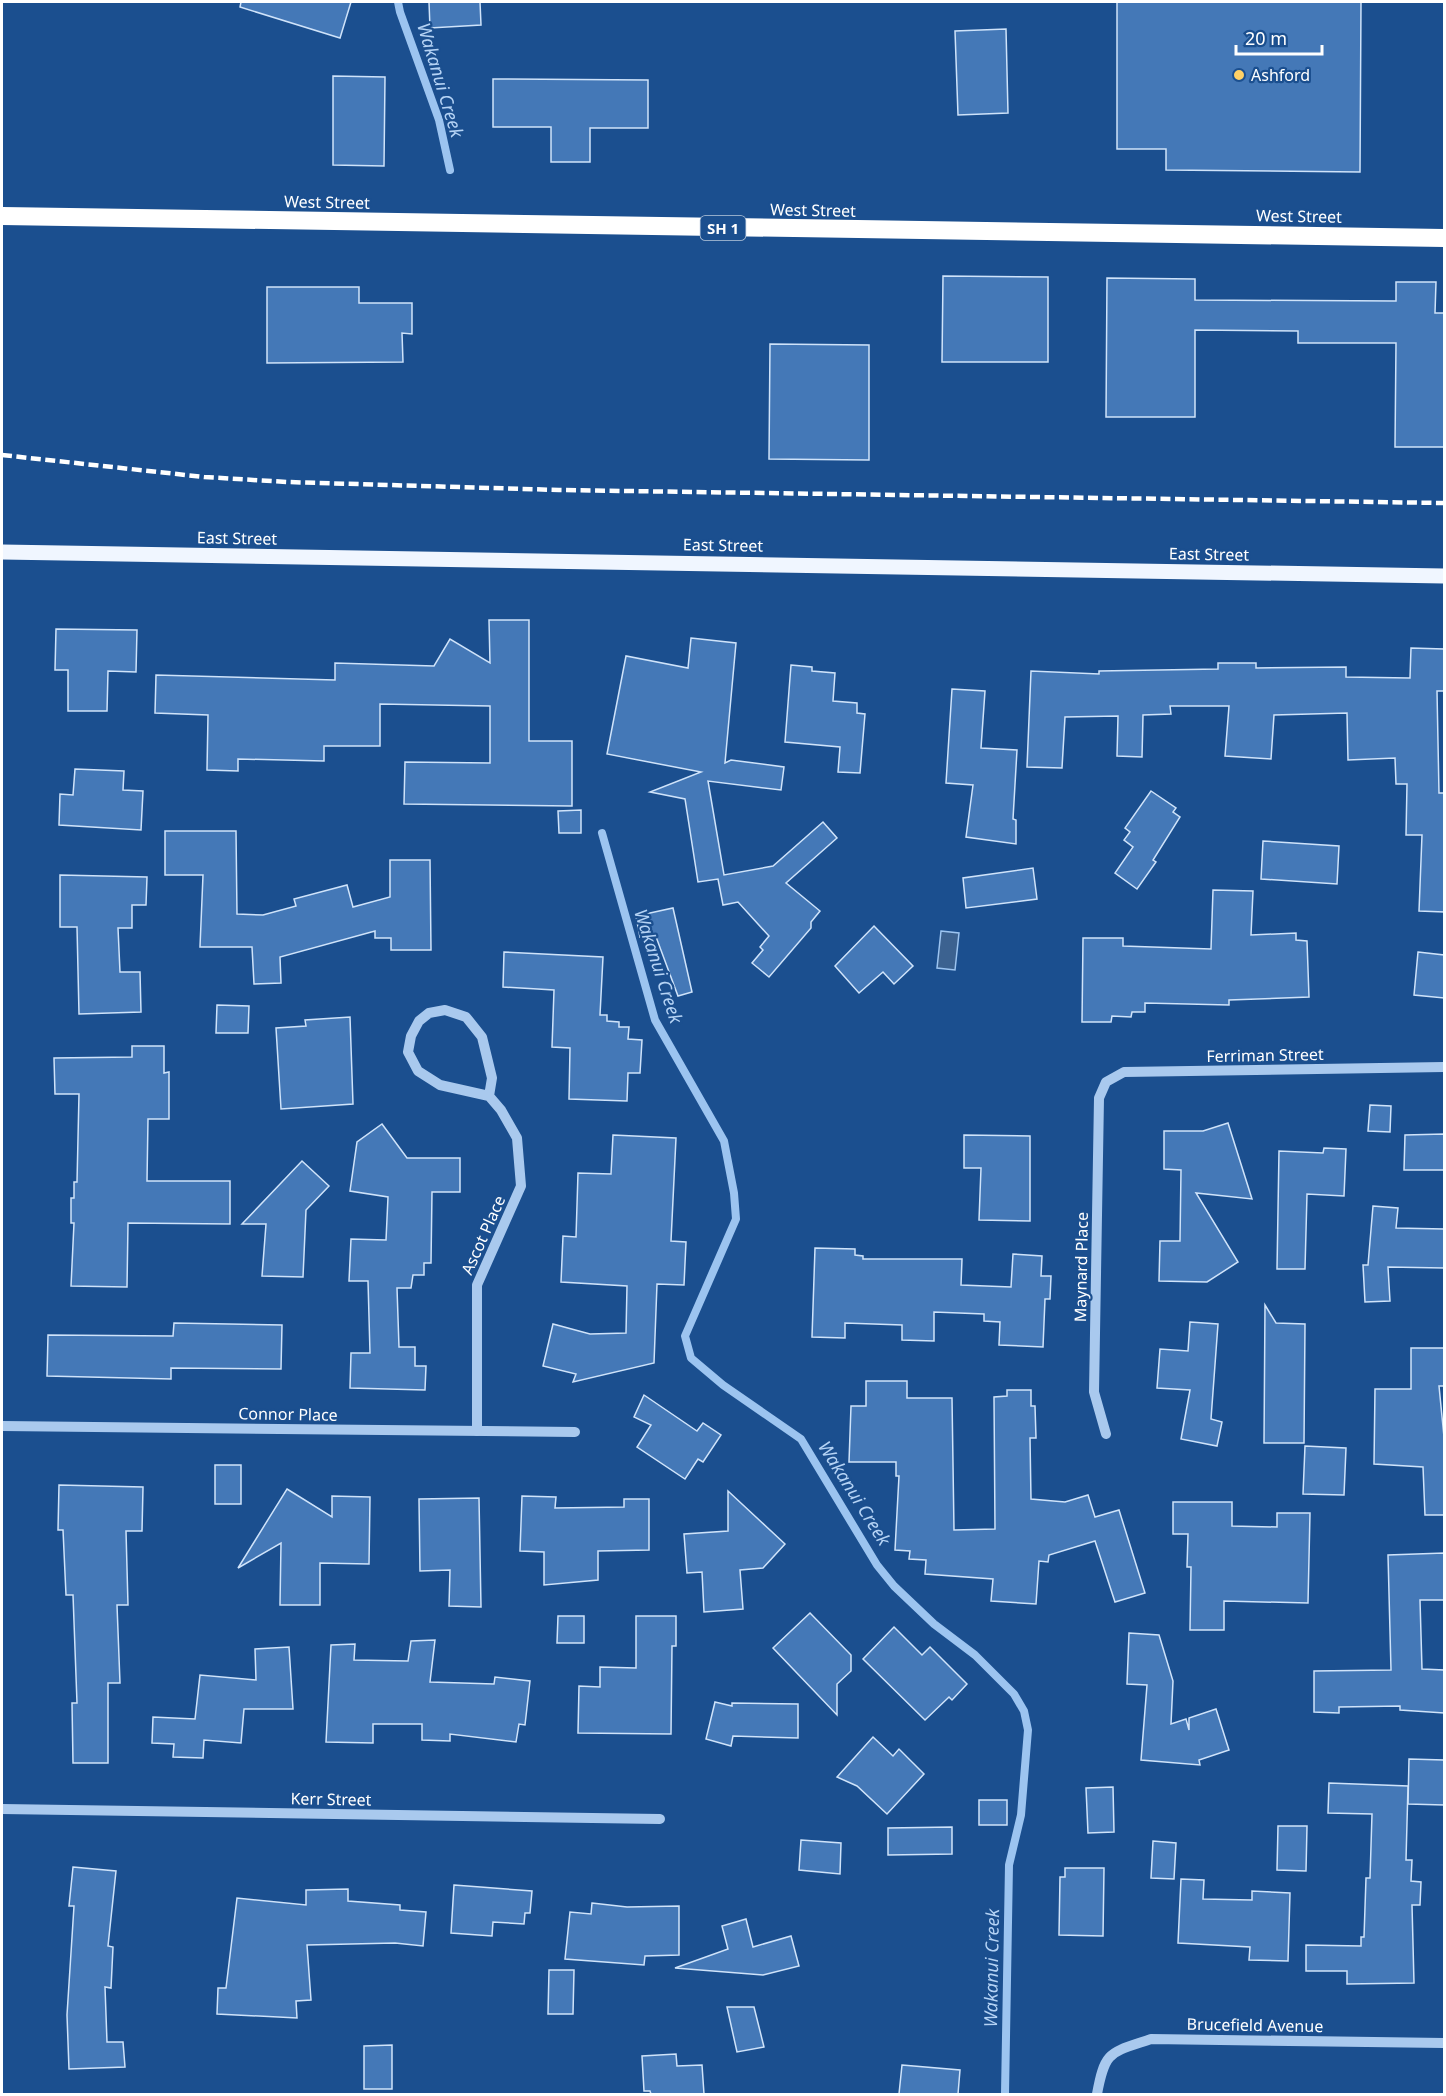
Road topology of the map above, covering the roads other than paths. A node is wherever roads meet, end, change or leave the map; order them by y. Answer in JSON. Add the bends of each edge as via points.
{"nodes":[{"id":1,"x":2,"y":216,"type":"edge"},
{"id":2,"x":1444,"y":238,"type":"edge"},
{"id":3,"x":2,"y":552,"type":"edge"},
{"id":4,"x":1444,"y":576,"type":"edge"},
{"id":5,"x":1444,"y":1067,"type":"edge"},
{"id":6,"x":489,"y":1096,"type":"junction"},
{"id":7,"x":1099,"y":1098,"type":"joint"},
{"id":8,"x":2,"y":1426,"type":"edge"},
{"id":9,"x":477,"y":1431,"type":"junction"},
{"id":10,"x":575,"y":1432,"type":"dead end"},
{"id":11,"x":1107,"y":1434,"type":"dead end"},
{"id":12,"x":2,"y":1809,"type":"edge"},
{"id":13,"x":660,"y":1819,"type":"dead end"},
{"id":14,"x":1444,"y":2043,"type":"edge"},
{"id":15,"x":1097,"y":2094,"type":"edge"}],
"edges":[{"from":1,"to":2,"type":"highway","name":"West Street","number":"SH 1"},
{"from":3,"to":4,"type":"main road","name":"East Street"},
{"from":5,"to":7,"type":"street","name":"Ferriman Street","via":[[1124,1072],[1106,1082]]},
{"from":6,"to":6,"type":"street","via":[[441,1085],[417,1071],[408,1052],[419,1021],[429,1013],[445,1010],[466,1017],[482,1037],[492,1078]]},
{"from":6,"to":9,"type":"street","name":"Ascot Place","via":[[517,1138],[521,1186],[477,1286]]},
{"from":7,"to":11,"type":"street","name":"Maynard Place","via":[[1094,1392]]},
{"from":8,"to":9,"type":"street","name":"Connor Place"},
{"from":9,"to":10,"type":"street","name":"Connor Place"},
{"from":12,"to":13,"type":"street","name":"Kerr Street"},
{"from":14,"to":15,"type":"street","name":"Brucefield Avenue","via":[[1151,2039],[1114,2052],[1102,2065]]}]}
